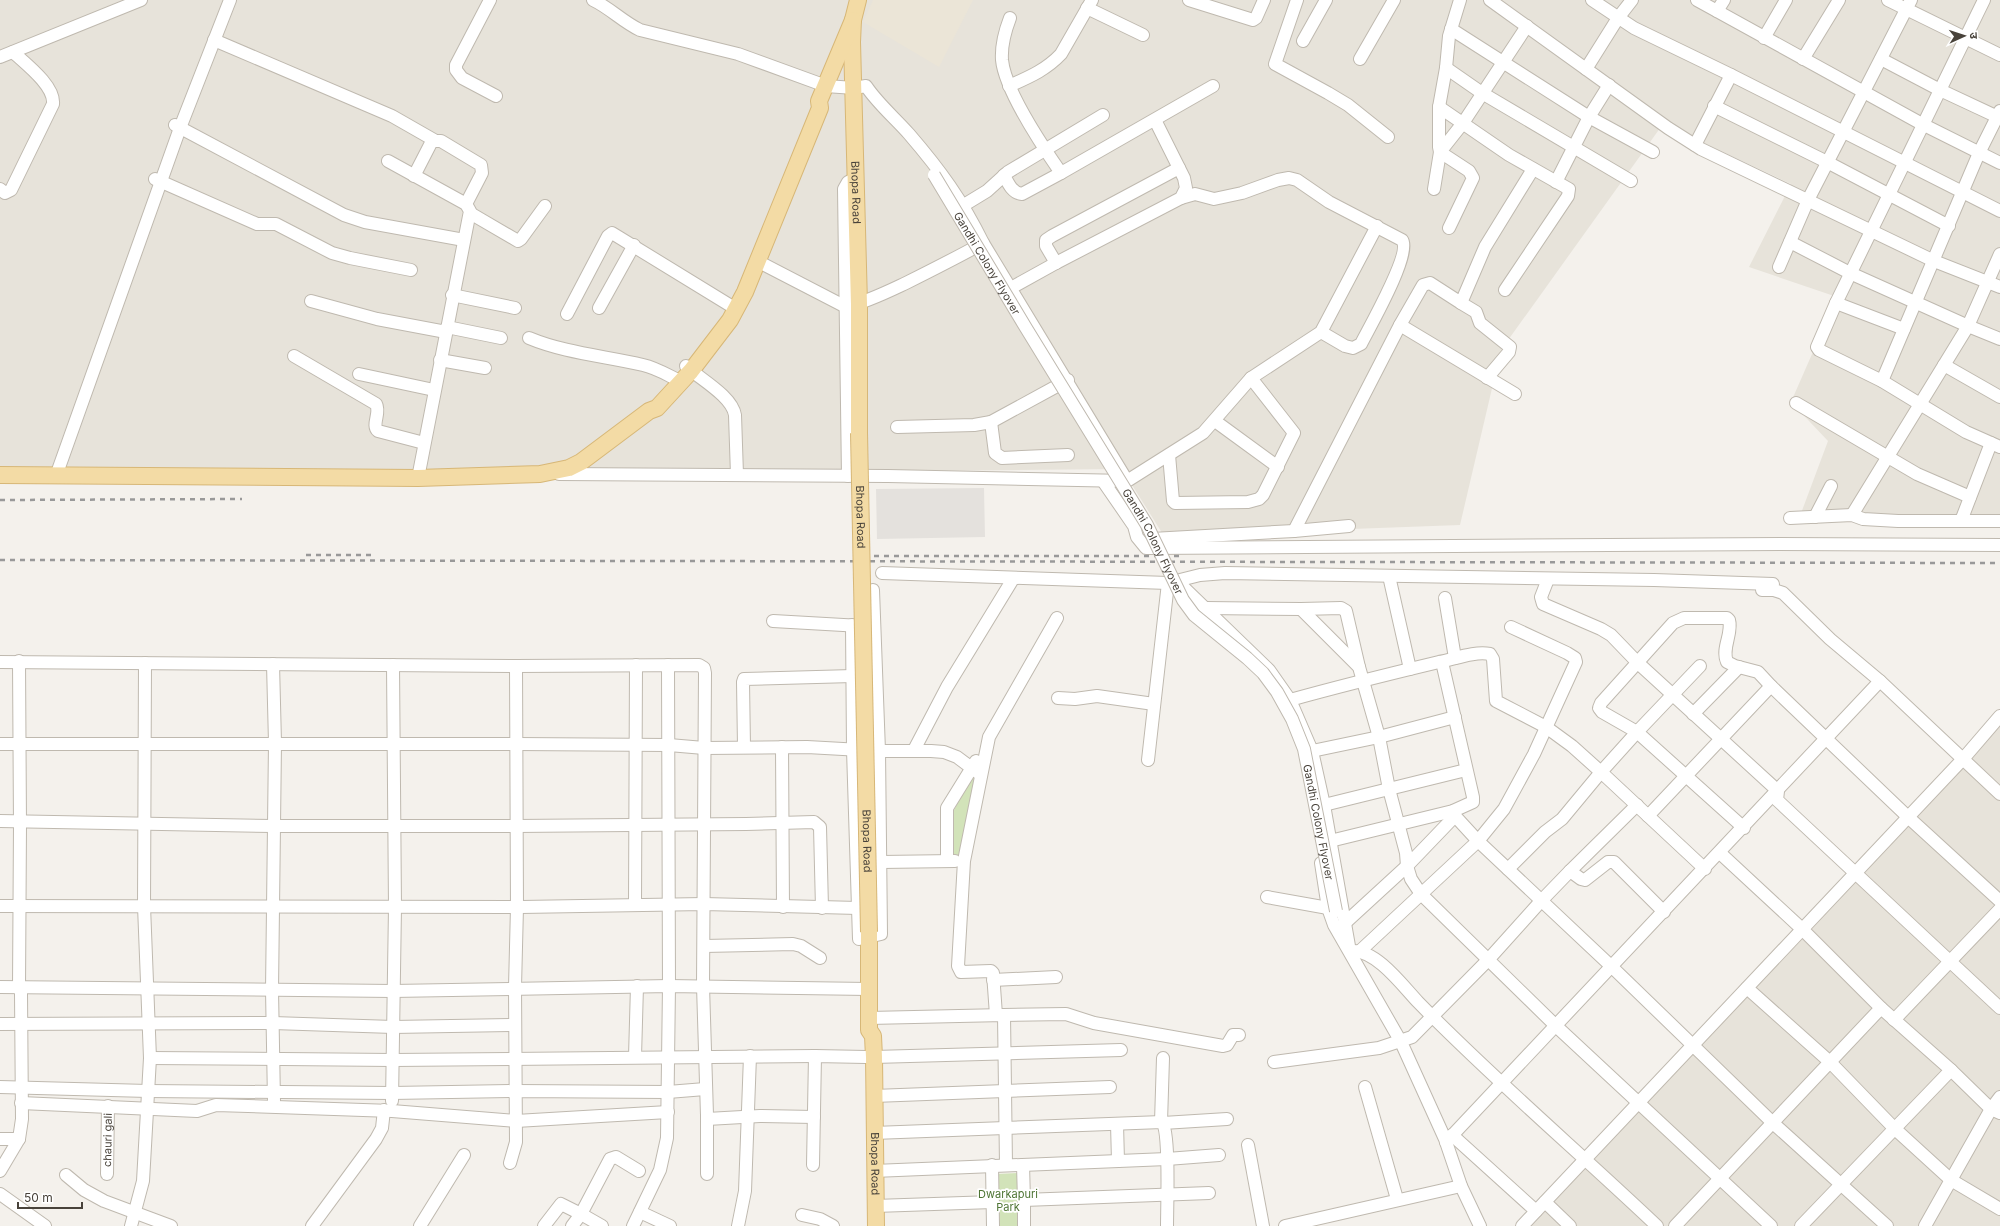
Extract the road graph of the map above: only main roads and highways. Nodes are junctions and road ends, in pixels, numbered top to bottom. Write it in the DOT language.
graph roads {
  1 [pos="859,1"];
  2 [pos="853,20"];
  3 [pos="819,101"];
  4 [pos="733,307"];
  5 [pos="0,475"];
  6 [pos="870,1057"];
  7 [pos="868,1226"];
  8 [pos="876,1226"];
  1 -- 2 [label="main road, Bhopa Road"];
  2 -- 3 [label="main road"];
  2 -- 6 [label="main road, Bhopa Road, bridge"];
  3 -- 4 [label="main road"];
  3 -- 4 [label="main road"];
  4 -- 5 [label="main road"];
  6 -- 7 [label="main road, Bhopa Road"];
  6 -- 8 [label="main road, Bhopa Road"];
}
